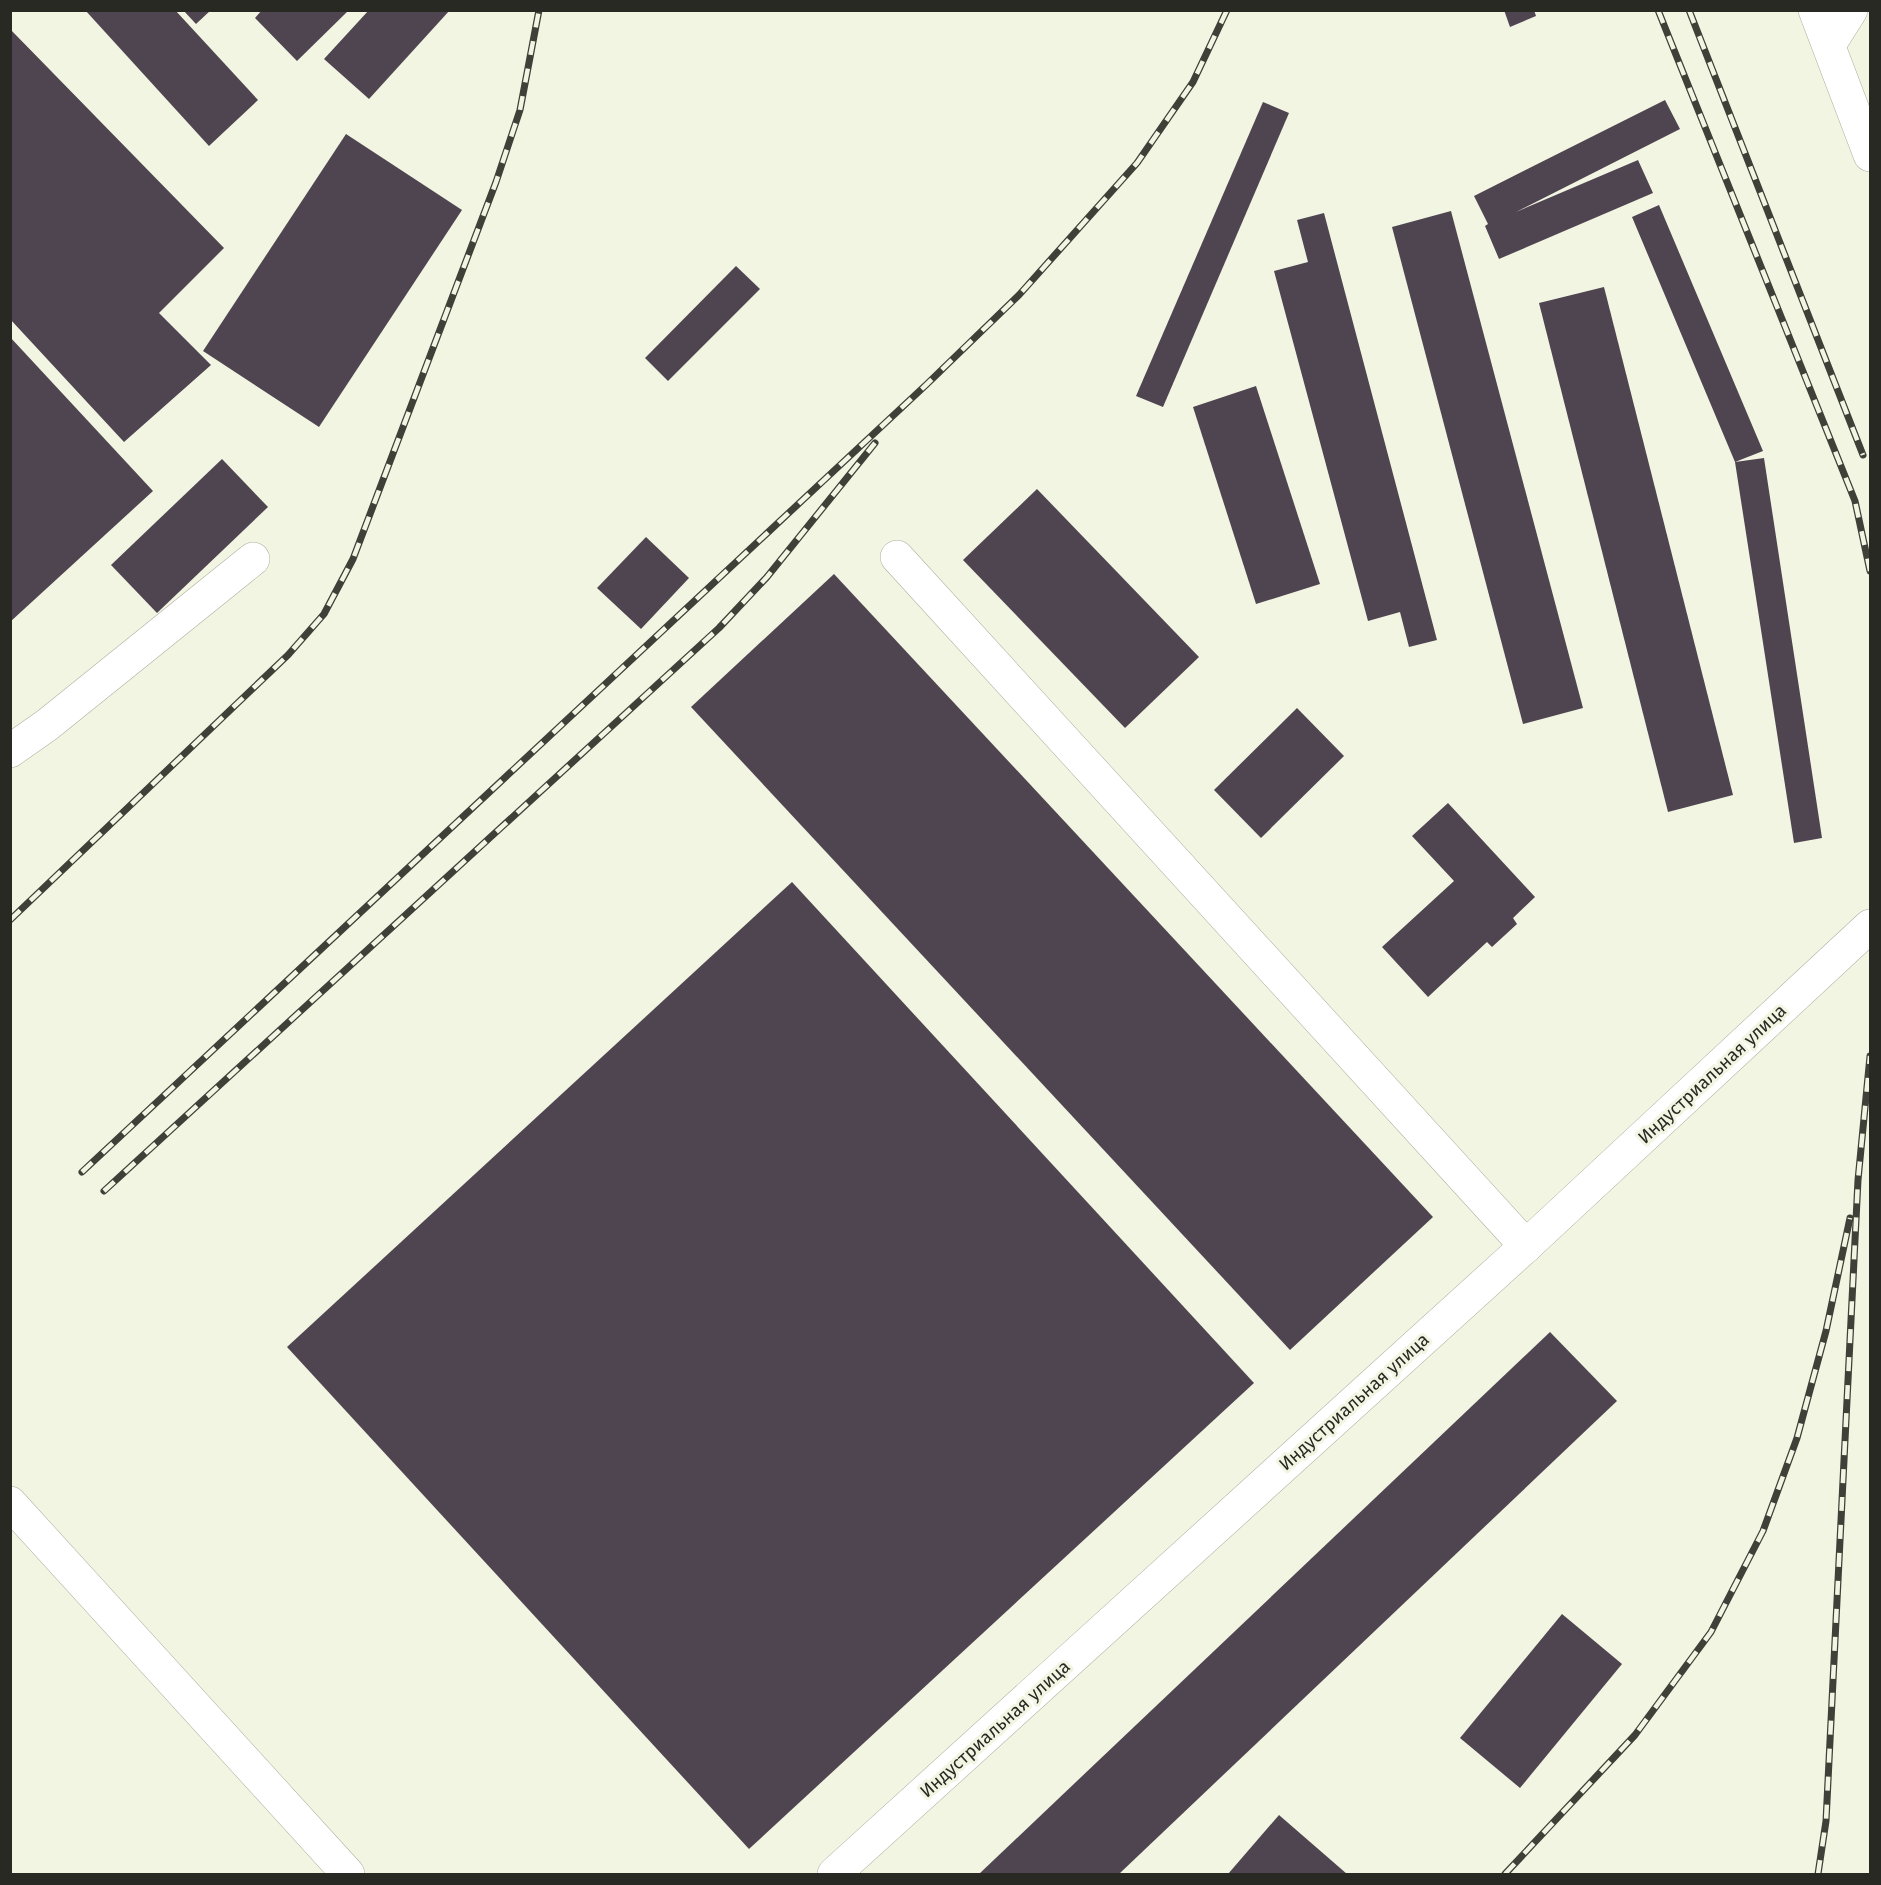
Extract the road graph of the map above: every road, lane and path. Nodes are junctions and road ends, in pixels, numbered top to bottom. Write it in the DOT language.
graph roads {
  1 [pos="1815,10"];
  2 [pos="1851,10"];
  3 [pos="1828,45"];
  4 [pos="1870,155"];
  5 [pos="897,557"];
  6 [pos="253,559"];
  7 [pos="10,751"];
  8 [pos="1870,926"];
  9 [pos="1526,1246"];
  10 [pos="10,1503"];
  11 [pos="348,1875"];
  12 [pos="834,1875"];
  1 -- 3 [label="street"];
  2 -- 3 [label="street"];
  3 -- 4 [label="street"];
  5 -- 9 [label="street"];
  6 -- 7 [label="street"];
  8 -- 9 [label="street, Индустриальная улица"];
  9 -- 12 [label="street, Индустриальная улица"];
  10 -- 11 [label="street"];
}
